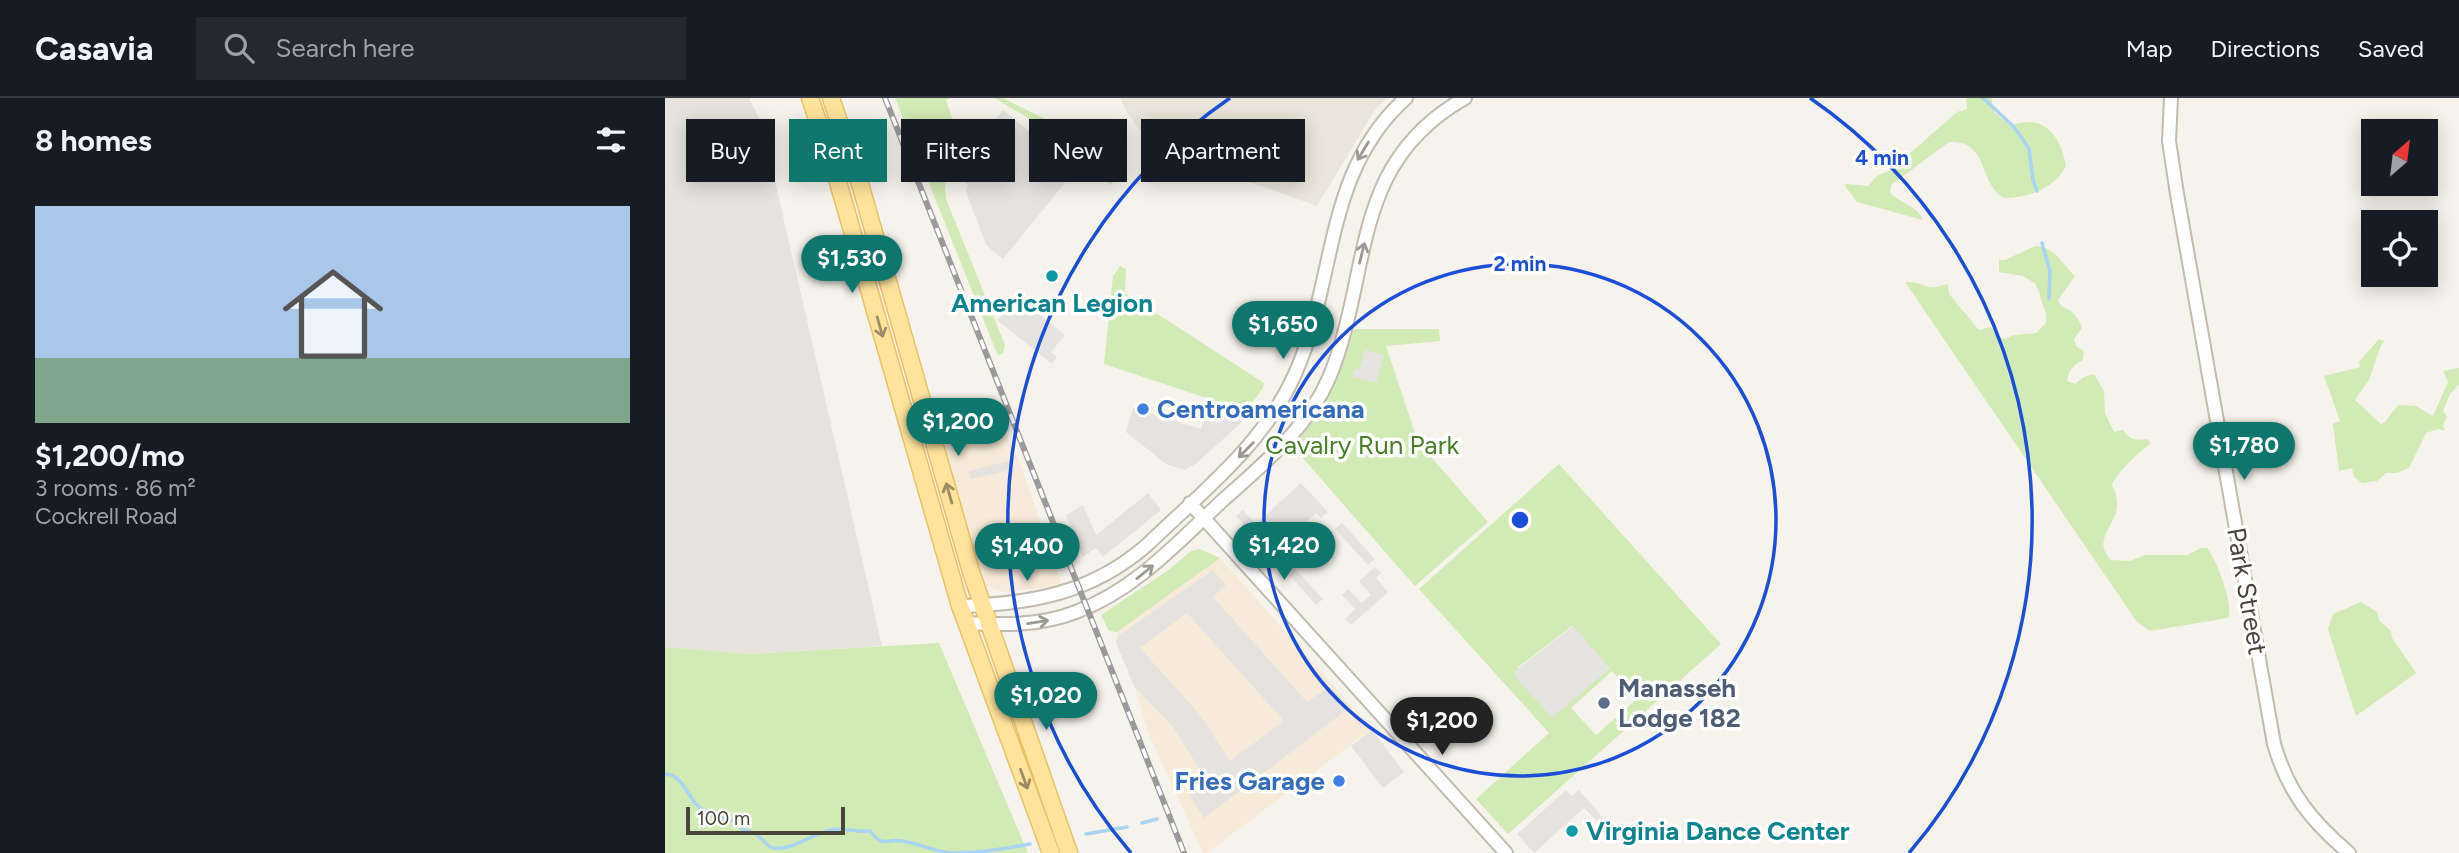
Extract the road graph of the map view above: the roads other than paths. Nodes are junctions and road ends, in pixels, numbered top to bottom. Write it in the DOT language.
graph roads {
  1 [pos="810,98"];
  2 [pos="831,98"];
  3 [pos="1406,98"];
  4 [pos="1465,98"];
  5 [pos="2171,98"];
  6 [pos="1190,503"];
  7 [pos="1204,518"];
  8 [pos="982,605"];
  9 [pos="960,606"];
  10 [pos="966,623"];
  11 [pos="988,624"];
  12 [pos="1051,853"];
  13 [pos="1069,853"];
  14 [pos="1506,853"];
  15 [pos="2349,853"];
  1 -- 9 [label="main road, one-way"];
  8 -- 2 [label="main road, one-way"];
  3 -- 6 [label="street, one-way"];
  7 -- 4 [label="street, one-way"];
  5 -- 15 [label="street, Park Street"];
  6 -- 7 [label="street"];
  6 -- 8 [label="street"];
  11 -- 7 [label="street, one-way"];
  7 -- 14 [label="street"];
  8 -- 9 [label="street"];
  8 -- 11 [label="main road"];
  9 -- 10 [label="main road"];
  10 -- 11 [label="street"];
  10 -- 12 [label="main road, one-way"];
  11 -- 13 [label="main road"];
}
